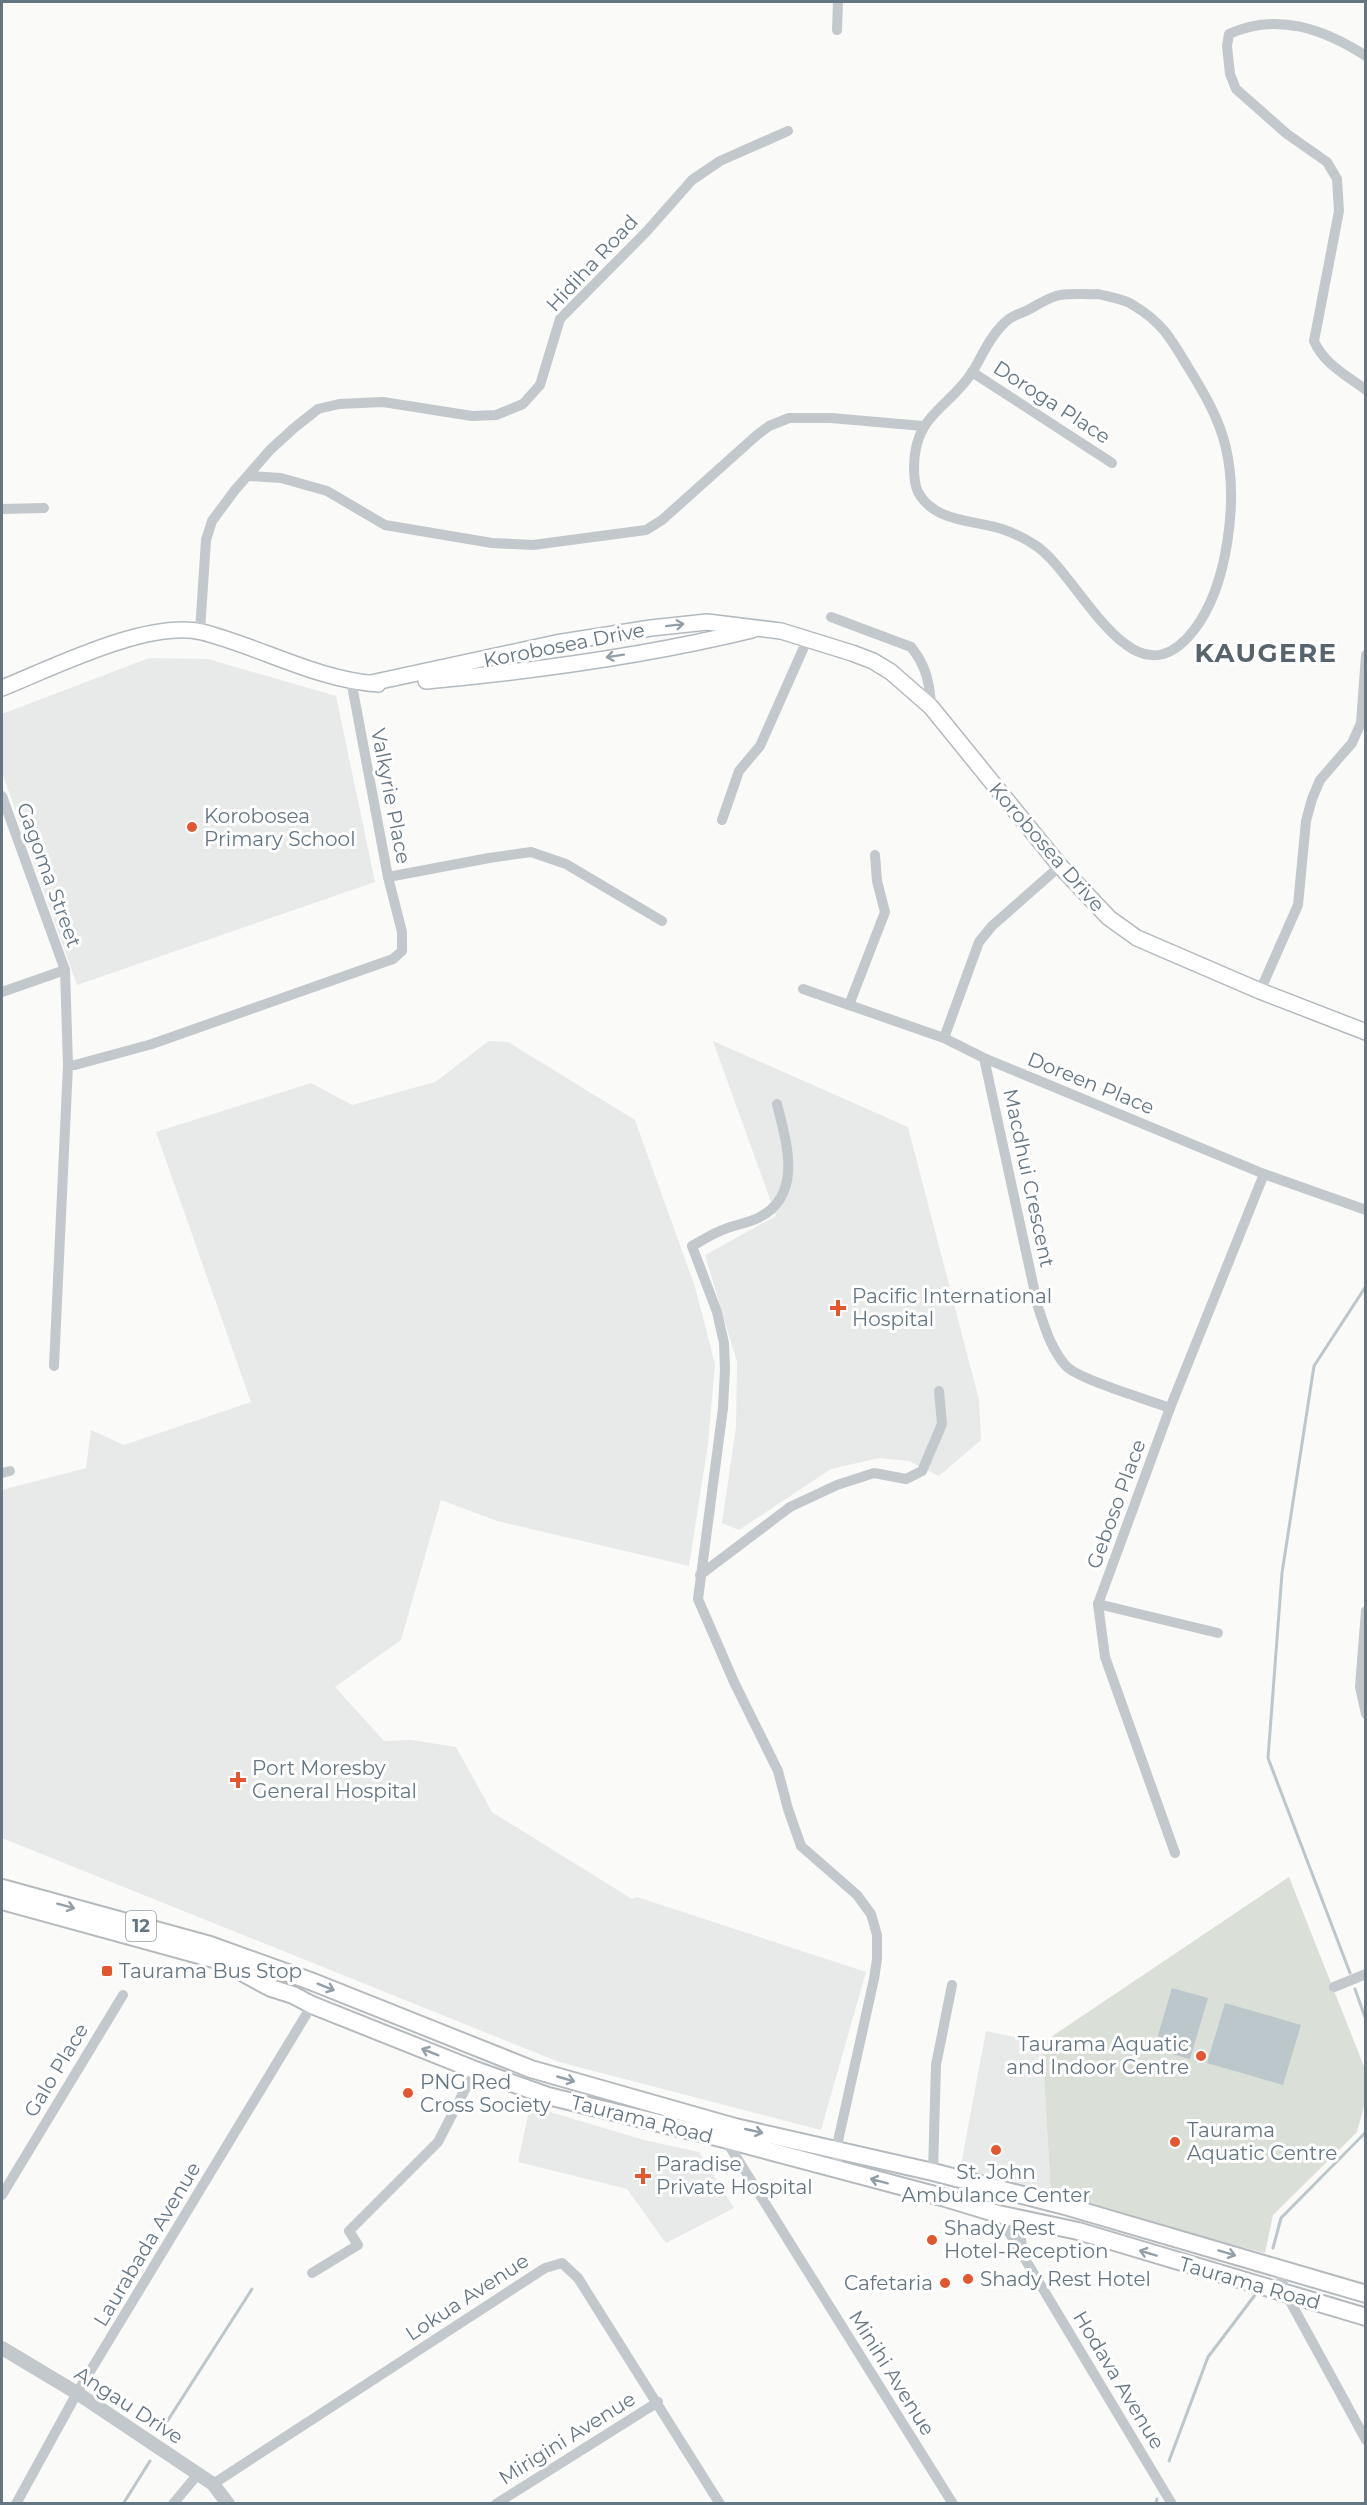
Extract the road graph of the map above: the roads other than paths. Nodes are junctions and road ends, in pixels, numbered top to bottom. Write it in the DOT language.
graph roads {
  1 [pos="838,2"];
  2 [pos="837,30"];
  3 [pos="1365,56"];
  4 [pos="788,131"];
  5 [pos="972,372"];
  6 [pos="1365,390"];
  7 [pos="923,426"];
  8 [pos="1112,463"];
  9 [pos="249,476"];
  10 [pos="2,508"];
  11 [pos="44,508"];
  12 [pos="831,617"];
  13 [pos="758,629"];
  14 [pos="200,632"];
  15 [pos="808,638"];
  16 [pos="1365,655"];
  17 [pos="351,680"];
  18 [pos="370,683"];
  19 [pos="2,688"];
  20 [pos="931,707"];
  21 [pos="2,796"];
  22 [pos="722,820"];
  23 [pos="875,855"];
  24 [pos="1060,866"];
  25 [pos="388,877"];
  26 [pos="662,921"];
  27 [pos="65,970"];
  28 [pos="803,989"];
  29 [pos="1260,991"];
  30 [pos="2,992"];
  31 [pos="849,1005"];
  32 [pos="1365,1032"];
  33 [pos="944,1038"];
  34 [pos="984,1058"];
  35 [pos="68,1065"];
  36 [pos="777,1104"];
  37 [pos="1264,1174"];
  38 [pos="1365,1210"];
  39 [pos="54,1366"];
  40 [pos="939,1391"];
  41 [pos="1170,1408"];
  42 [pos="700,1575"];
  43 [pos="1098,1604"];
  44 [pos="1365,1611"];
  45 [pos="1218,1633"];
  46 [pos="1365,1714"];
  47 [pos="1175,1853"];
  48 [pos="2,1888"];
  49 [pos="2,1900"];
  50 [pos="1365,1974"];
  51 [pos="952,1984"];
  52 [pos="1334,1987"];
  53 [pos="123,1995"];
  54 [pos="312,2005"];
  55 [pos="475,2070"];
  56 [pos="724,2139"];
  57 [pos="837,2150"];
  58 [pos="838,2170"];
  59 [pos="933,2172"];
  60 [pos="996,2188"];
  61 [pos="2,2195"];
  62 [pos="994,2212"];
  63 [pos="1033,2222"];
  64 [pos="1024,2256"];
  65 [pos="1279,2268"];
  66 [pos="312,2273"];
  67 [pos="1285,2292"];
  68 [pos="1365,2294"];
  69 [pos="1365,2317"];
  70 [pos="2,2348"];
  71 [pos="77,2393"];
  72 [pos="658,2402"];
  73 [pos="1365,2440"];
  74 [pos="198,2474"];
  75 [pos="213,2484"];
  76 [pos="16,2504"];
  77 [pos="173,2504"];
  78 [pos="228,2504"];
  79 [pos="496,2504"];
  80 [pos="720,2504"];
  81 [pos="953,2504"];
  82 [pos="1172,2504"];
  1 -- 2 [label="street"];
  3 -- 6 [label="street"];
  4 -- 9 [label="street, Hidiha Road"];
  5 -- 7 [label="street"];
  5 -- 7 [label="street"];
  5 -- 8 [label="street, Doroga Place"];
  7 -- 9 [label="street"];
  9 -- 14 [label="street, Hidiha Road"];
  10 -- 11 [label="street"];
  12 -- 20 [label="street"];
  13 -- 15 [label="main road, Korobosea Drive"];
  13 -- 18 [label="main road, Korobosea Drive, one-way"];
  18 -- 13 [label="main road, Korobosea Drive, one-way"];
  14 -- 17 [label="main road, Korobosea Drive"];
  14 -- 19 [label="main road, Korobosea Drive"];
  15 -- 20 [label="main road, Korobosea Drive"];
  15 -- 22 [label="street"];
  16 -- 29 [label="street"];
  17 -- 18 [label="main road, Korobosea Drive"];
  17 -- 25 [label="street, Valkyrie Place"];
  20 -- 24 [label="main road, Korobosea Drive"];
  21 -- 27 [label="street, Gagoma Street"];
  23 -- 31 [label="street"];
  24 -- 29 [label="main road, Korobosea Drive"];
  24 -- 33 [label="street"];
  25 -- 26 [label="street, Valkyrie Place"];
  25 -- 35 [label="street"];
  27 -- 30 [label="street, Gagoma Street"];
  27 -- 35 [label="street"];
  28 -- 31 [label="street, Doreen Place"];
  29 -- 32 [label="main road, Korobosea Drive"];
  31 -- 33 [label="street, Doreen Place"];
  33 -- 34 [label="street, Doreen Place"];
  34 -- 37 [label="street, Doreen Place"];
  34 -- 41 [label="street, Macdhui Crescent"];
  35 -- 39 [label="street"];
  36 -- 42 [label="street"];
  37 -- 38 [label="street, Doreen Place"];
  37 -- 41 [label="street, Geboso Place"];
  40 -- 42 [label="street"];
  41 -- 43 [label="street, Geboso Place"];
  42 -- 57 [label="street"];
  43 -- 45 [label="street"];
  43 -- 47 [label="street, Geboso Place"];
  44 -- 46 [label="street"];
  48 -- 57 [label="main road, Taurama Road / 12, one-way"];
  49 -- 54 [label="main road, Taurama Road / 12"];
  50 -- 52 [label="street"];
  51 -- 59 [label="street"];
  53 -- 61 [label="street, Galo Place"];
  55 -- 54 [label="main road, Taurama Road / 12, one-way"];
  54 -- 71 [label="street, Laurabada Avenue"];
  55 -- 56 [label="main road, Taurama Road / 12"];
  55 -- 66 [label="street"];
  56 -- 58 [label="main road, Taurama Road / 12"];
  56 -- 81 [label="street, Minihi Avenue"];
  57 -- 58 [label="street"];
  57 -- 59 [label="main road, Taurama Road / 12"];
  62 -- 58 [label="main road, Taurama Road / 12, one-way"];
  59 -- 60 [label="main road, Taurama Road / 12"];
  60 -- 62 [label="main road"];
  60 -- 65 [label="main road, Taurama Road / 12, one-way"];
  62 -- 63 [label="main road, Taurama Road / 12"];
  62 -- 64 [label="street, Hodava Avenue"];
  63 -- 64 [label="street"];
  67 -- 63 [label="main road, Taurama Road / 12, one-way"];
  64 -- 82 [label="street, Hodava Avenue"];
  65 -- 67 [label="street"];
  65 -- 68 [label="main road, Taurama Road / 12"];
  67 -- 69 [label="main road, Taurama Road / 12"];
  67 -- 73 [label="street"];
  70 -- 71 [label="street, Angau Drive"];
  71 -- 74 [label="street, Angau Drive"];
  71 -- 76 [label="street, Laurabada Avenue"];
  72 -- 75 [label="street, Lokua Avenue"];
  72 -- 79 [label="street, Mirigini Avenue"];
  72 -- 80 [label="street, Lokua Avenue"];
  74 -- 75 [label="street, Angau Drive"];
  74 -- 77 [label="street"];
  75 -- 78 [label="street, Angau Drive"];
}
